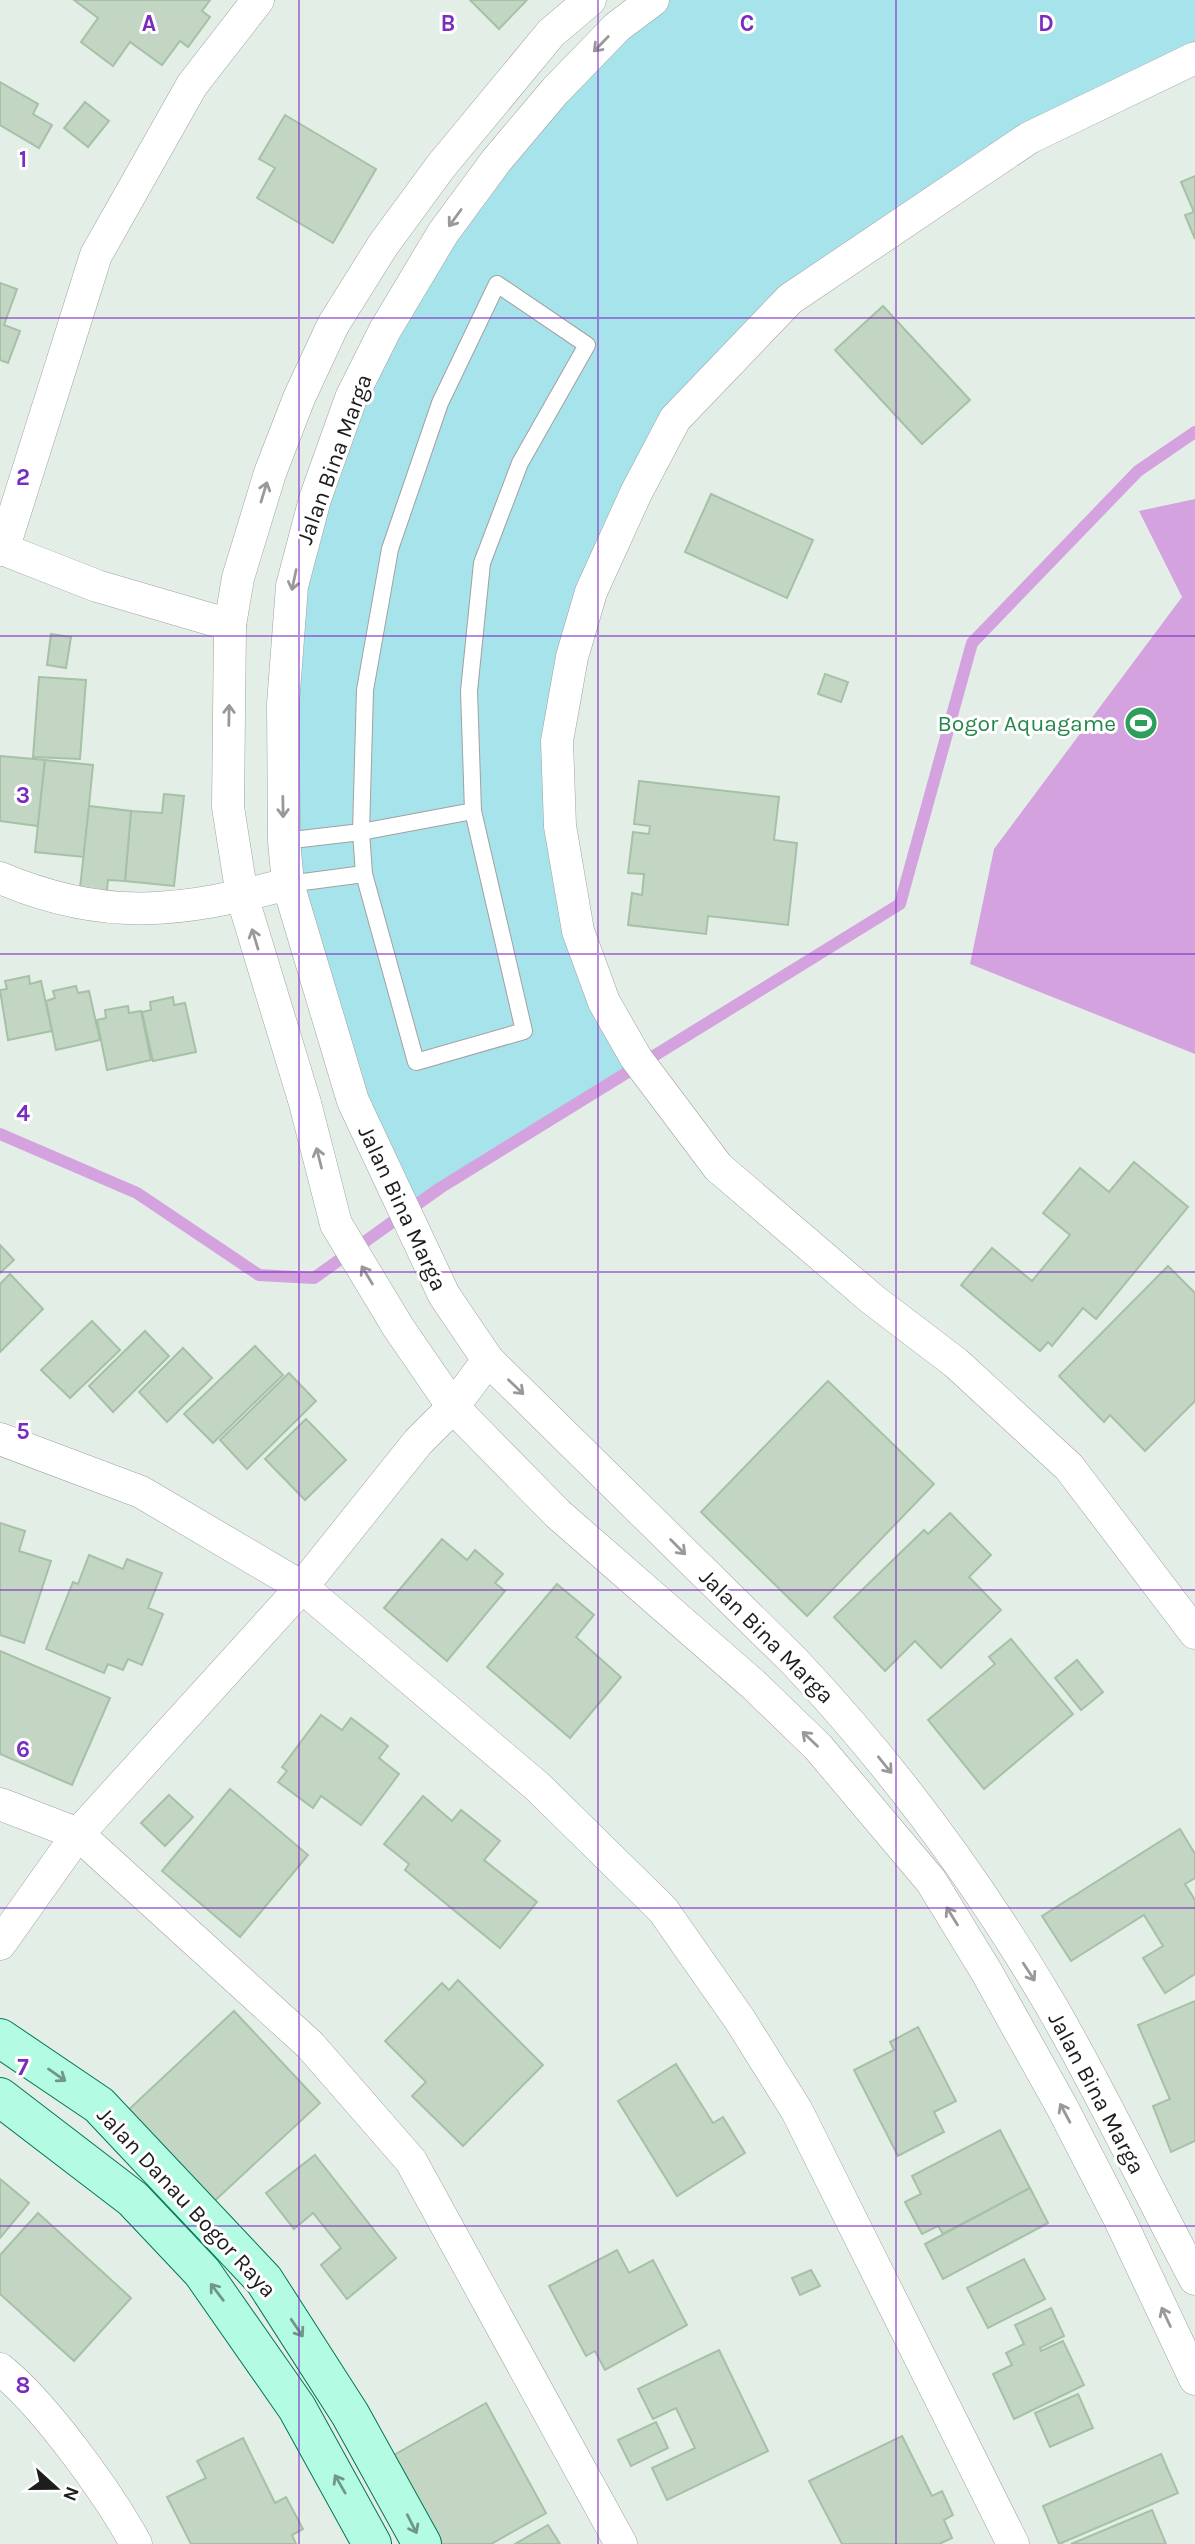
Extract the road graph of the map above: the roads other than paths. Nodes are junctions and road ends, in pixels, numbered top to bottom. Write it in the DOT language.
graph roads {
  1 [pos="258,0"];
  2 [pos="590,0"];
  3 [pos="653,0"];
  4 [pos="1195,58"];
  5 [pos="2,549"];
  6 [pos="230,625"];
  7 [pos="473,811"];
  8 [pos="361,832"];
  9 [pos="284,841"];
  10 [pos="364,874"];
  11 [pos="0,878"];
  12 [pos="288,884"];
  13 [pos="242,896"];
  14 [pos="488,1360"];
  15 [pos="453,1408"];
  16 [pos="0,1438"];
  17 [pos="302,1587"];
  18 [pos="1195,1633"];
  19 [pos="0,1804"];
  20 [pos="78,1834"];
  21 [pos="0,1944"];
  22 [pos="0,2038"];
  23 [pos="0,2098"];
  24 [pos="1195,2279"];
  25 [pos="0,2369"];
  26 [pos="1195,2379"];
  27 [pos="136,2544"];
  28 [pos="372,2544"];
  29 [pos="422,2544"];
  30 [pos="621,2544"];
  31 [pos="1013,2544"];
  1 -- 5 [label="street"];
  6 -- 2 [label="street, one-way"];
  3 -- 9 [label="street, Jalan Bina Marga, one-way"];
  4 -- 18 [label="street"];
  5 -- 6 [label="street"];
  13 -- 6 [label="street, one-way"];
  7 -- 8 [label="lane"];
  7 -- 8 [label="lane"];
  7 -- 10 [label="lane"];
  8 -- 9 [label="lane"];
  8 -- 10 [label="lane"];
  9 -- 12 [label="street, Jalan Bina Marga"];
  10 -- 12 [label="lane"];
  11 -- 13 [label="street"];
  12 -- 13 [label="street"];
  12 -- 14 [label="street, Jalan Bina Marga"];
  15 -- 13 [label="street, Jalan Bina Marga, one-way"];
  14 -- 15 [label="street"];
  14 -- 24 [label="street, Jalan Bina Marga, one-way"];
  15 -- 17 [label="street"];
  26 -- 15 [label="street, Jalan Bina Marga, one-way"];
  16 -- 17 [label="street"];
  17 -- 20 [label="street"];
  17 -- 31 [label="street"];
  19 -- 20 [label="street"];
  20 -- 21 [label="street"];
  20 -- 30 [label="street"];
  22 -- 29 [label="street, Jalan Danau Bogor Raya, one-way"];
  28 -- 23 [label="street, Jalan Danau Bogor Raya, one-way"];
  25 -- 27 [label="street"];
}
